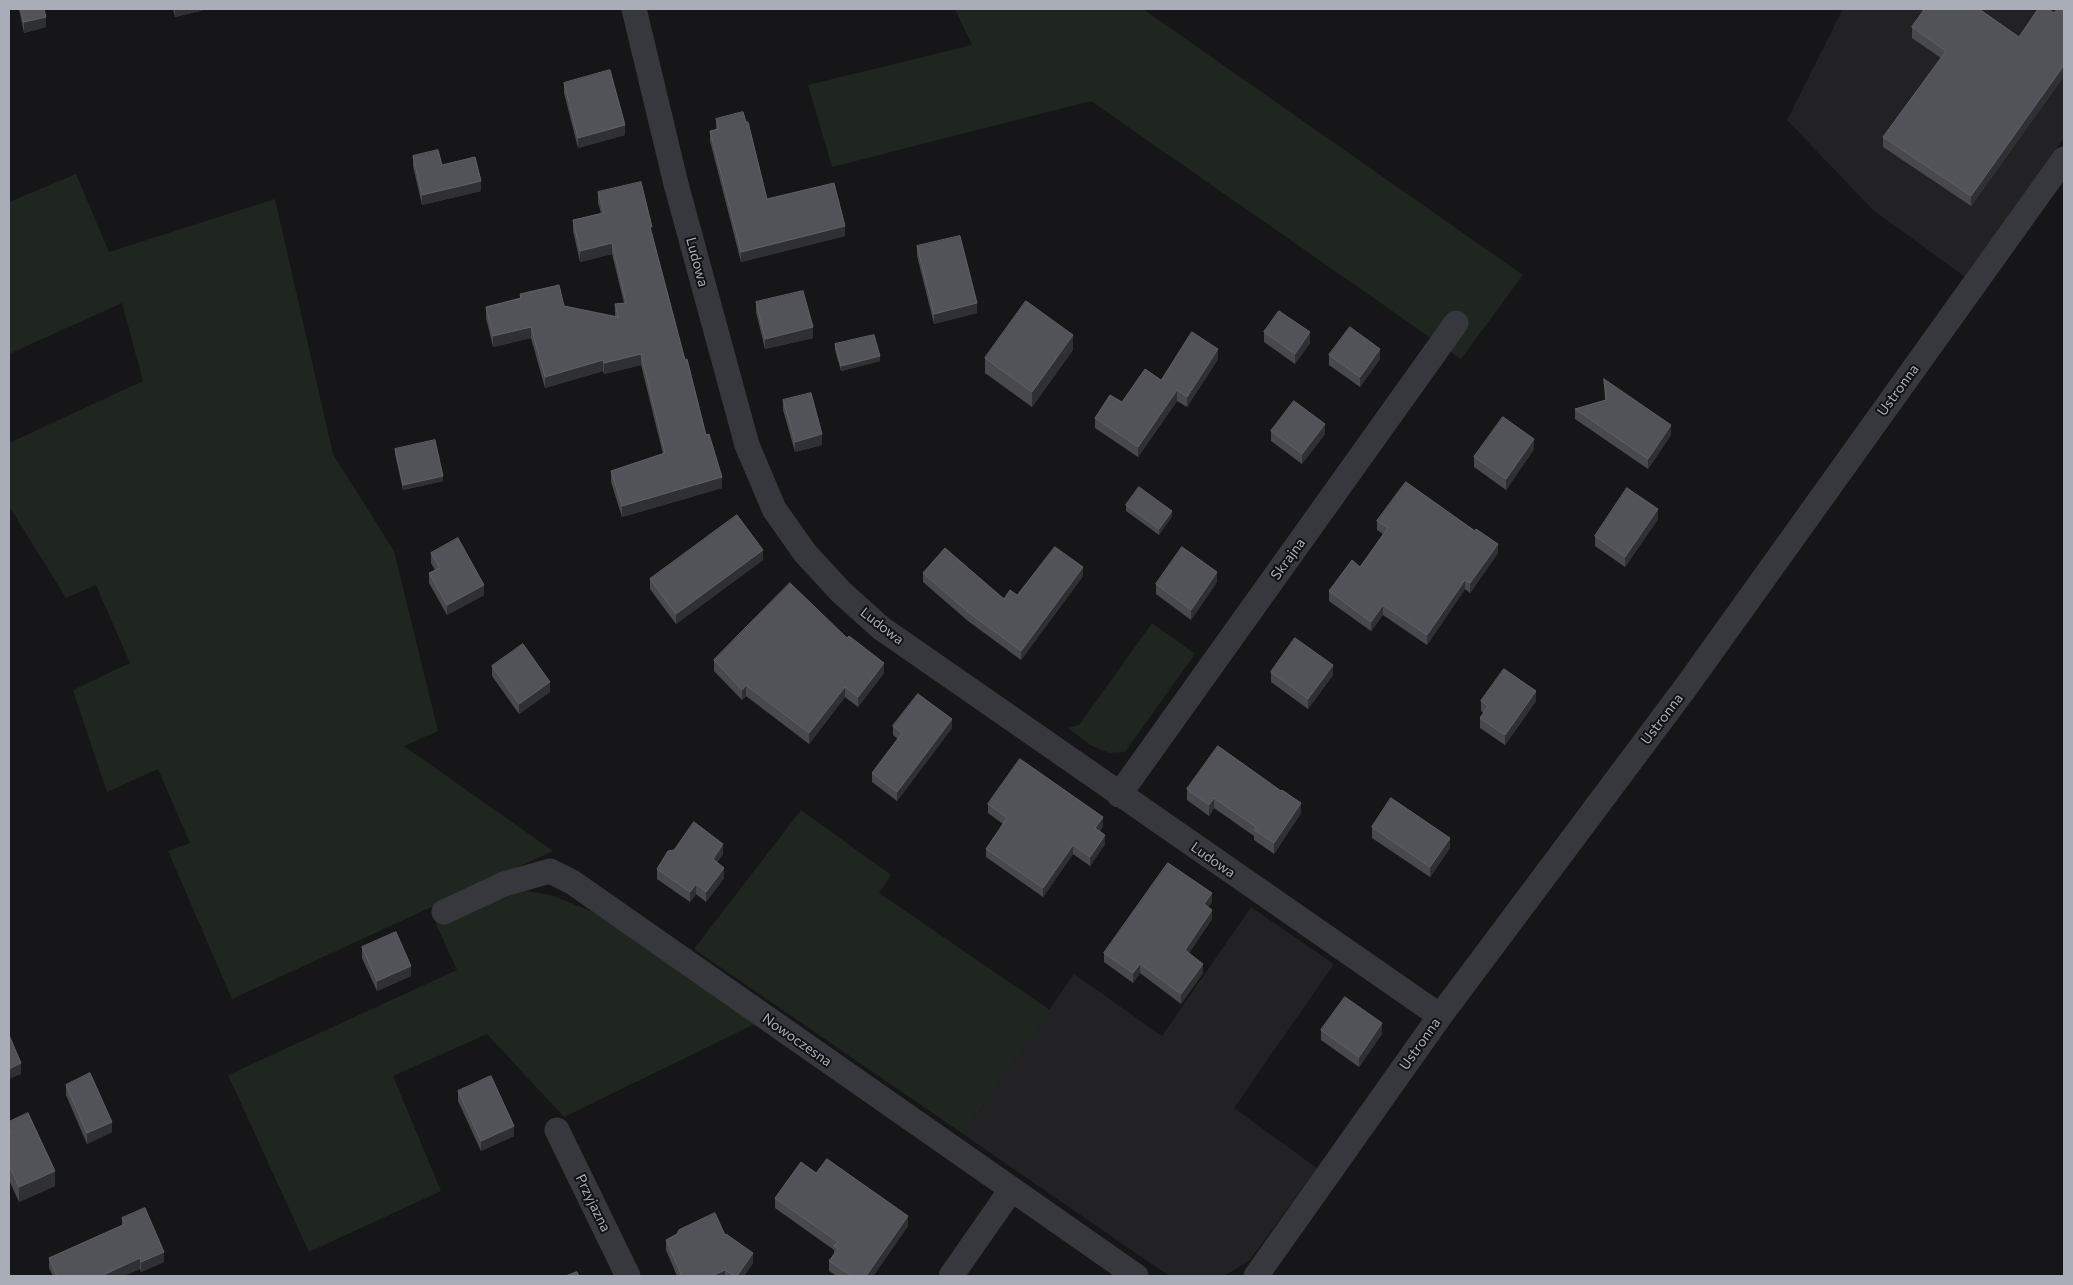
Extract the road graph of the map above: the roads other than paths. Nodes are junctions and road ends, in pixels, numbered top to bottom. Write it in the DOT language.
graph roads {
  1 [pos="634,9"];
  2 [pos="2064,159"];
  3 [pos="1456,323"];
  4 [pos="1119,795"];
  5 [pos="444,912"];
  6 [pos="1440,1016"];
  7 [pos="557,1130"];
  8 [pos="1011,1190"];
  9 [pos="628,1276"];
  10 [pos="951,1276"];
  11 [pos="1136,1276"];
  12 [pos="1256,1276"];
  1 -- 4 [label="street, Ludowa"];
  2 -- 6 [label="street, Ustronna"];
  3 -- 4 [label="street, Skrajna"];
  4 -- 6 [label="street, Ludowa"];
  5 -- 8 [label="street, Nowoczesna"];
  6 -- 12 [label="street, Ustronna"];
  7 -- 9 [label="street, Przyjazna"];
  8 -- 10 [label="street"];
  8 -- 11 [label="street, Nowoczesna"];
}
